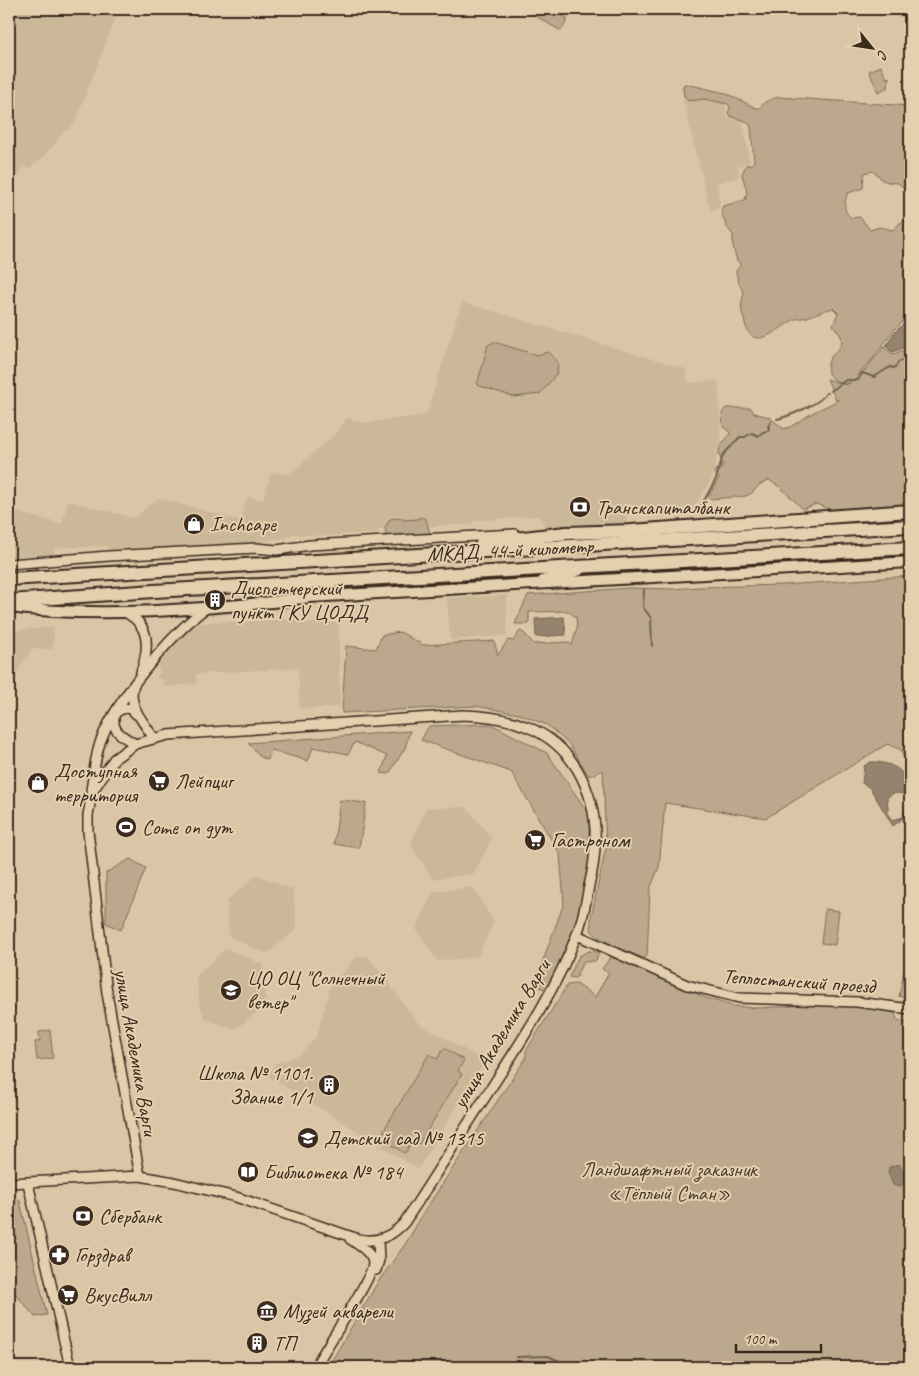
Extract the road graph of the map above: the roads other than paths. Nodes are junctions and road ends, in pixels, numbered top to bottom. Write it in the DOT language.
graph roads {
  1 [pos="910,511"];
  2 [pos="910,526"];
  3 [pos="566,533"];
  4 [pos="910,548"];
  5 [pos="421,554"];
  6 [pos="910,562"];
  7 [pos="9,564"];
  8 [pos="603,565"];
  9 [pos="9,579"];
  10 [pos="529,584"];
  11 [pos="9,601"];
  12 [pos="9,608"];
  13 [pos="206,608"];
  14 [pos="127,613"];
  15 [pos="134,686"];
  16 [pos="115,713"];
  17 [pos="141,720"];
  18 [pos="154,738"];
  19 [pos="135,744"];
  20 [pos="89,805"];
  21 [pos="577,935"];
  22 [pos="910,1009"];
  23 [pos="140,1176"];
  24 [pos="9,1183"];
  25 [pos="28,1183"];
  26 [pos="346,1236"];
  27 [pos="378,1240"];
  28 [pos="364,1287"];
  29 [pos="70,1367"];
  30 [pos="315,1367"];
  1 -- 3 [label="highway"];
  2 -- 5 [label="highway, МКАД, 44-й километр"];
  3 -- 5 [label="highway"];
  3 -- 7 [label="street"];
  4 -- 8 [label="highway, МКАД, 44-й километр"];
  5 -- 9 [label="highway, МКАД, 44-й километр"];
  6 -- 10 [label="main road"];
  8 -- 10 [label="street"];
  8 -- 11 [label="highway, МКАД, 44-й километр"];
  10 -- 13 [label="main road"];
  12 -- 14 [label="main road"];
  13 -- 14 [label="main road"];
  13 -- 15 [label="street"];
  14 -- 15 [label="street"];
  15 -- 16 [label="street"];
  15 -- 17 [label="street"];
  16 -- 17 [label="street"];
  16 -- 19 [label="street"];
  16 -- 20 [label="street"];
  17 -- 18 [label="street"];
  18 -- 19 [label="street, улица Академика Варги"];
  18 -- 21 [label="street, улица Академика Варги"];
  19 -- 20 [label="street, улица Академика Варги"];
  20 -- 23 [label="street, улица Академика Варги"];
  21 -- 22 [label="street, Теплостанский проезд"];
  21 -- 27 [label="street, улица Академика Варги"];
  23 -- 25 [label="street"];
  23 -- 26 [label="street"];
  24 -- 25 [label="street"];
  25 -- 29 [label="street"];
  26 -- 27 [label="street"];
  26 -- 28 [label="street"];
  27 -- 28 [label="street"];
  28 -- 30 [label="street"];
}
